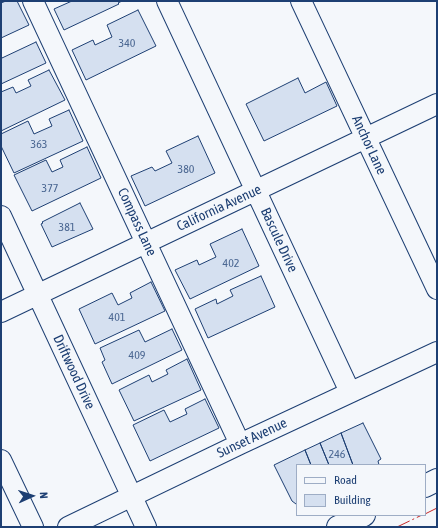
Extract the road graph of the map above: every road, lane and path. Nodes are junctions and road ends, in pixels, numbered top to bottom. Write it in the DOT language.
graph roads {
  1 [pos="33,1"];
  2 [pos="167,1"];
  3 [pos="301,1"];
  4 [pos="437,104"];
  5 [pos="366,138"];
  6 [pos="256,190"];
  7 [pos="1,216"];
  8 [pos="146,242"];
  9 [pos="437,289"];
  10 [pos="38,294"];
  11 [pos="1,312"];
  12 [pos="437,352"];
  13 [pos="350,392"];
  14 [pos="240,444"];
  15 [pos="1,460"];
  16 [pos="437,480"];
  17 [pos="426,486"];
  18 [pos="132,497"];
  19 [pos="362,516"];
  20 [pos="33,527"];
  21 [pos="68,527"];
  22 [pos="146,527"];
  23 [pos="338,527"];
  1 -- 8 [label="street, Compass Lane"];
  2 -- 6 [label="street, Bascule Drive"];
  3 -- 5 [label="street, Anchor Lane"];
  4 -- 5 [label="street, California Avenue"];
  5 -- 6 [label="street, California Avenue"];
  5 -- 9 [label="street, Anchor Lane"];
  6 -- 8 [label="street, California Avenue"];
  6 -- 13 [label="street, Bascule Drive"];
  7 -- 10 [label="street, Driftwood Drive"];
  8 -- 10 [label="street, California Avenue"];
  8 -- 14 [label="street, Compass Lane"];
  10 -- 11 [label="street, California Avenue"];
  10 -- 18 [label="street, Driftwood Drive"];
  12 -- 13 [label="street, Sunset Avenue"];
  13 -- 14 [label="street, Sunset Avenue"];
  14 -- 18 [label="street, Sunset Avenue"];
  15 -- 20 [label="street"];
  16 -- 17 [label="main road"];
  18 -- 21 [label="street, Sunset Avenue"];
  18 -- 22 [label="street, Driftwood Drive"];
  19 -- 23 [label="main road"];
}
